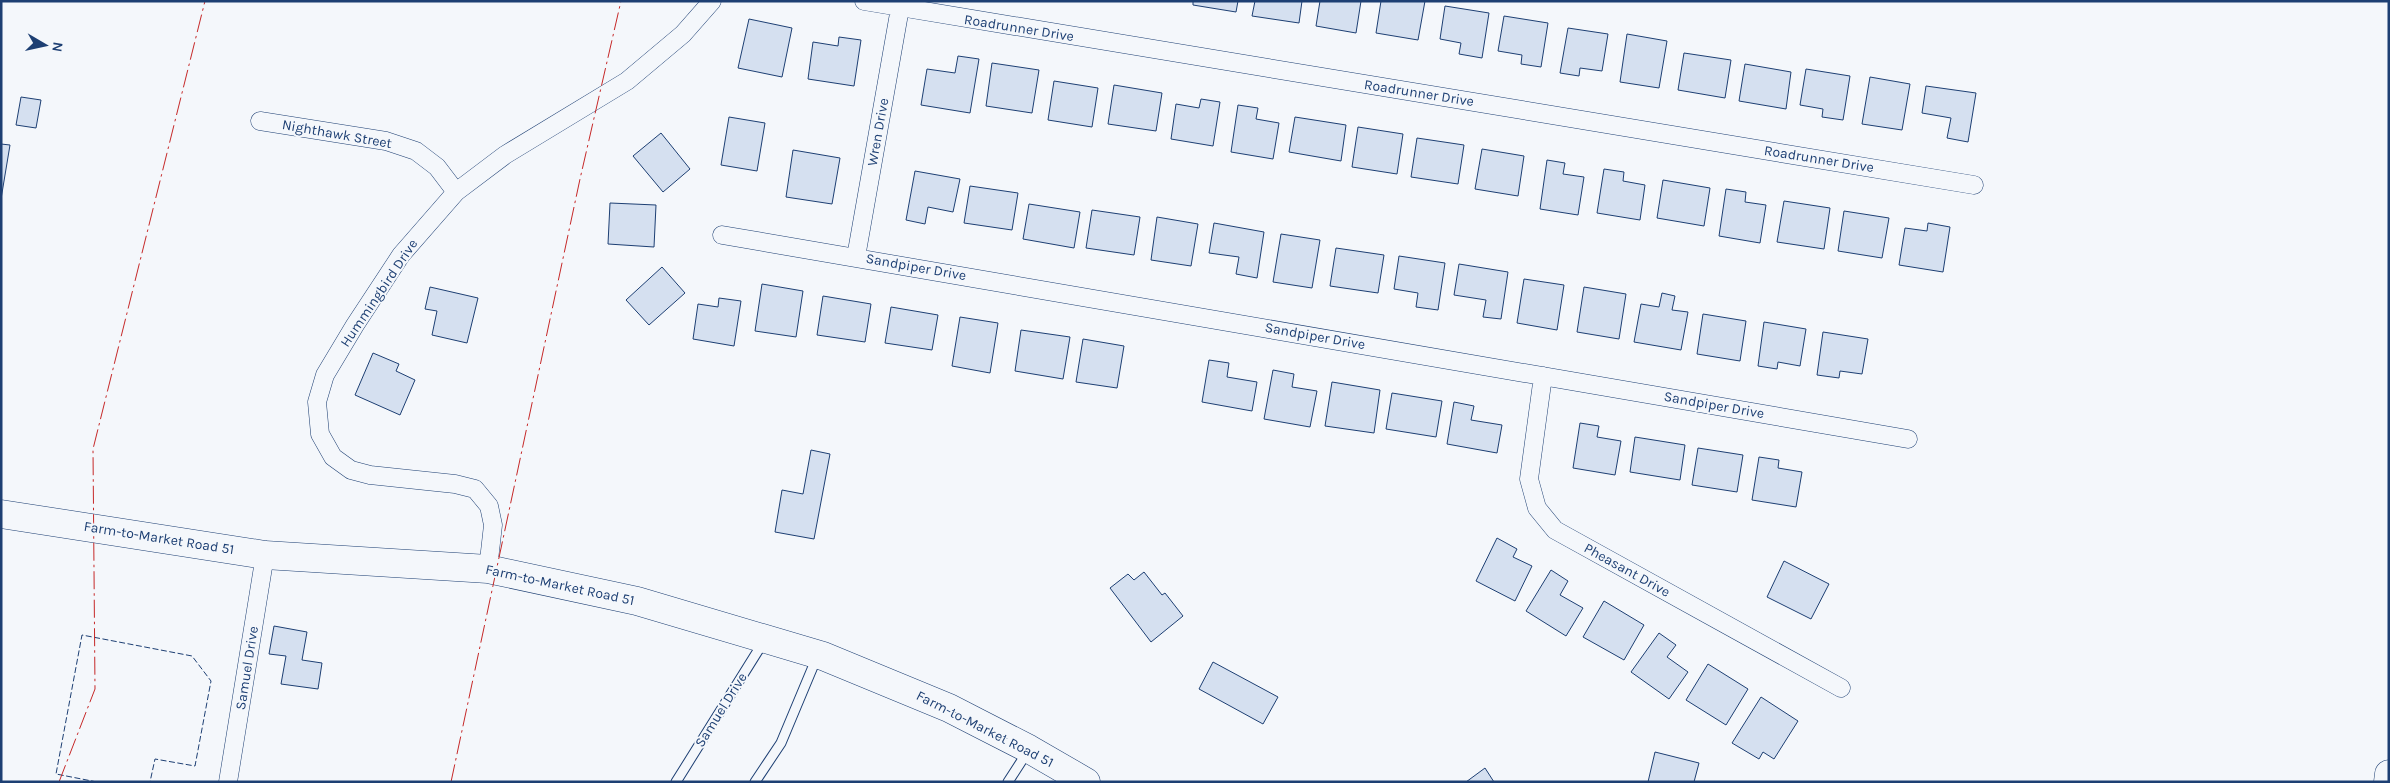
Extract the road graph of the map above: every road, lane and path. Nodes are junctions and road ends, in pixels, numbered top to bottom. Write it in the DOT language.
graph roads {
  1 [pos="712,1"];
  2 [pos="864,1"];
  3 [pos="900,8"];
  4 [pos="260,121"];
  5 [pos="1974,185"];
  6 [pos="456,192"];
  7 [pos="722,235"];
  8 [pos="856,257"];
  9 [pos="1543,376"];
  10 [pos="1908,438"];
  11 [pos="1,514"];
  12 [pos="265,555"];
  13 [pos="488,569"];
  14 [pos="766,639"];
  15 [pos="818,654"];
  16 [pos="1841,688"];
  17 [pos="1029,749"];
  18 [pos="2389,774"];
  19 [pos="228,782"];
  20 [pos="676,782"];
  21 [pos="755,782"];
  22 [pos="1008,782"];
  23 [pos="1086,782"];
  24 [pos="2388,782"];
  1 -- 6 [label="street, Hummingbird Drive"];
  2 -- 3 [label="street, Roadrunner Drive"];
  3 -- 5 [label="street, Roadrunner Drive"];
  3 -- 8 [label="street, Wren Drive"];
  4 -- 6 [label="street, Nighthawk Street"];
  6 -- 13 [label="street, Hummingbird Drive"];
  7 -- 8 [label="street, Sandpiper Drive"];
  8 -- 9 [label="street, Sandpiper Drive"];
  9 -- 10 [label="street, Sandpiper Drive"];
  9 -- 16 [label="street, Pheasant Drive"];
  11 -- 12 [label="main road, Farm-to-Market Road 51"];
  12 -- 13 [label="main road, Farm-to-Market Road 51"];
  12 -- 19 [label="street, Samuel Drive"];
  13 -- 14 [label="main road, Farm-to-Market Road 51"];
  14 -- 15 [label="main road, Farm-to-Market Road 51"];
  14 -- 20 [label="lane, Samuel Drive"];
  15 -- 17 [label="main road, Farm-to-Market Road 51"];
  15 -- 21 [label="lane"];
  17 -- 22 [label="lane"];
  17 -- 23 [label="main road, Farm-to-Market Road 51"];
  18 -- 24 [label="main road"];
}
